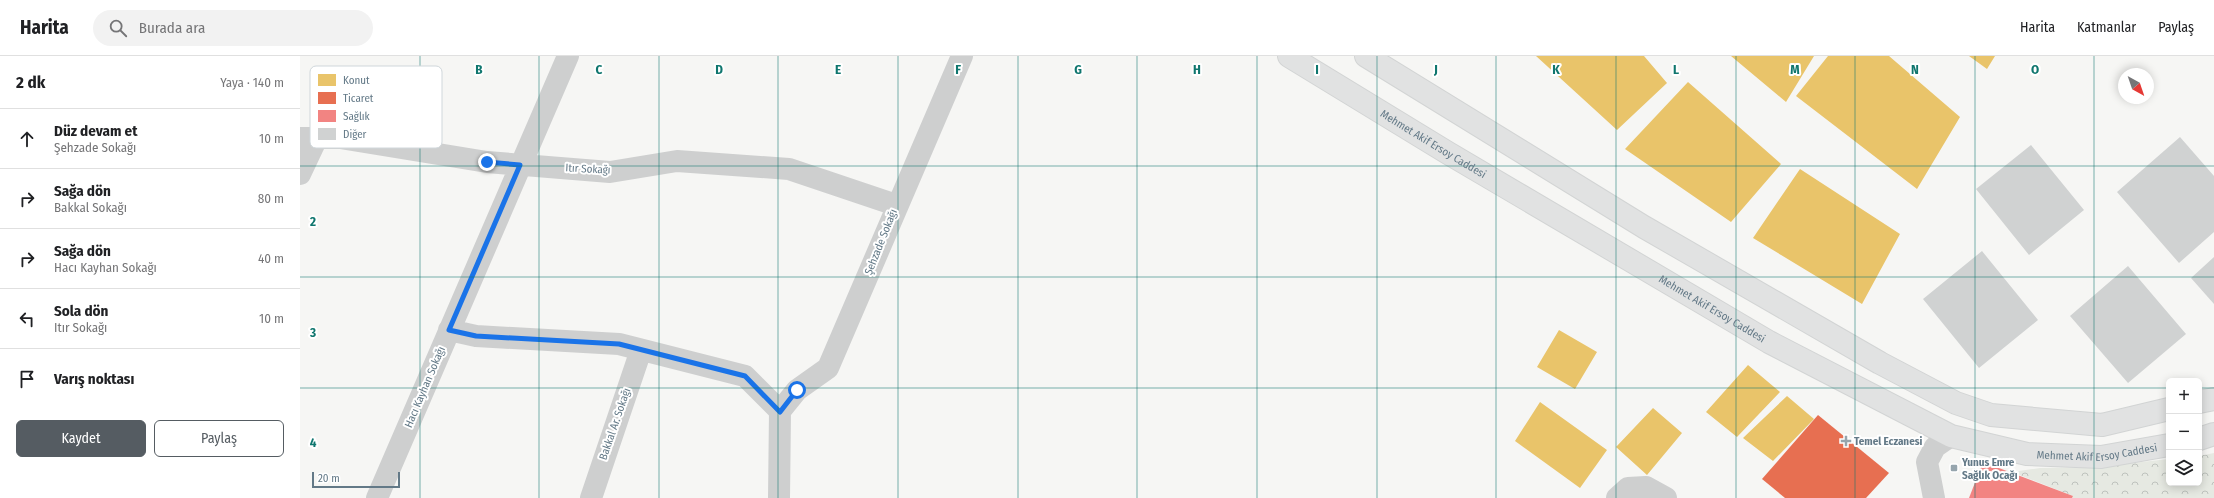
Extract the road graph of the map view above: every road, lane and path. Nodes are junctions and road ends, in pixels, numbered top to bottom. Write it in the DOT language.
graph roads {
  1 [pos="568,56"];
  2 [pos="962,56"];
  3 [pos="1289,56"];
  4 [pos="1366,56"];
  5 [pos="308,138"];
  6 [pos="401,148"];
  7 [pos="520,165"];
  8 [pos="300,174"];
  9 [pos="896,205"];
  10 [pos="449,330"];
  11 [pos="641,350"];
  12 [pos="2214,399"];
  13 [pos="2202,401"];
  14 [pos="1956,403"];
  15 [pos="2166,410"];
  16 [pos="780,412"];
  17 [pos="2214,434"];
  18 [pos="1951,436"];
  19 [pos="2202,438"];
  20 [pos="2166,446"];
  21 [pos="377,498"];
  22 [pos="591,498"];
  23 [pos="779,498"];
  24 [pos="1617,498"];
  25 [pos="1666,498"];
  26 [pos="1934,498"];
  1 -- 7 [label="street, Hacı Kayhan Sokağı"];
  2 -- 9 [label="street, Şehzade Sokağı"];
  3 -- 18 [label="main road, Mehmet Akif Ersoy Caddesi"];
  4 -- 14 [label="main road"];
  5 -- 8 [label="street"];
  6 -- 7 [label="street, Itır Sokağı"];
  7 -- 9 [label="street, Itır Sokağı"];
  7 -- 10 [label="street, Hacı Kayhan Sokağı"];
  9 -- 16 [label="street, Şehzade Sokağı"];
  10 -- 11 [label="street"];
  10 -- 21 [label="street, Hacı Kayhan Sokağı"];
  11 -- 16 [label="street"];
  11 -- 22 [label="street, Bakkal Ar. Sokağı"];
  12 -- 13 [label="main road"];
  14 -- 15 [label="main road"];
  14 -- 18 [label="main road"];
  16 -- 23 [label="street"];
  17 -- 19 [label="main road"];
  18 -- 20 [label="main road, Mehmet Akif Ersoy Caddesi"];
  18 -- 26 [label="street"];
  24 -- 25 [label="street"];
}
